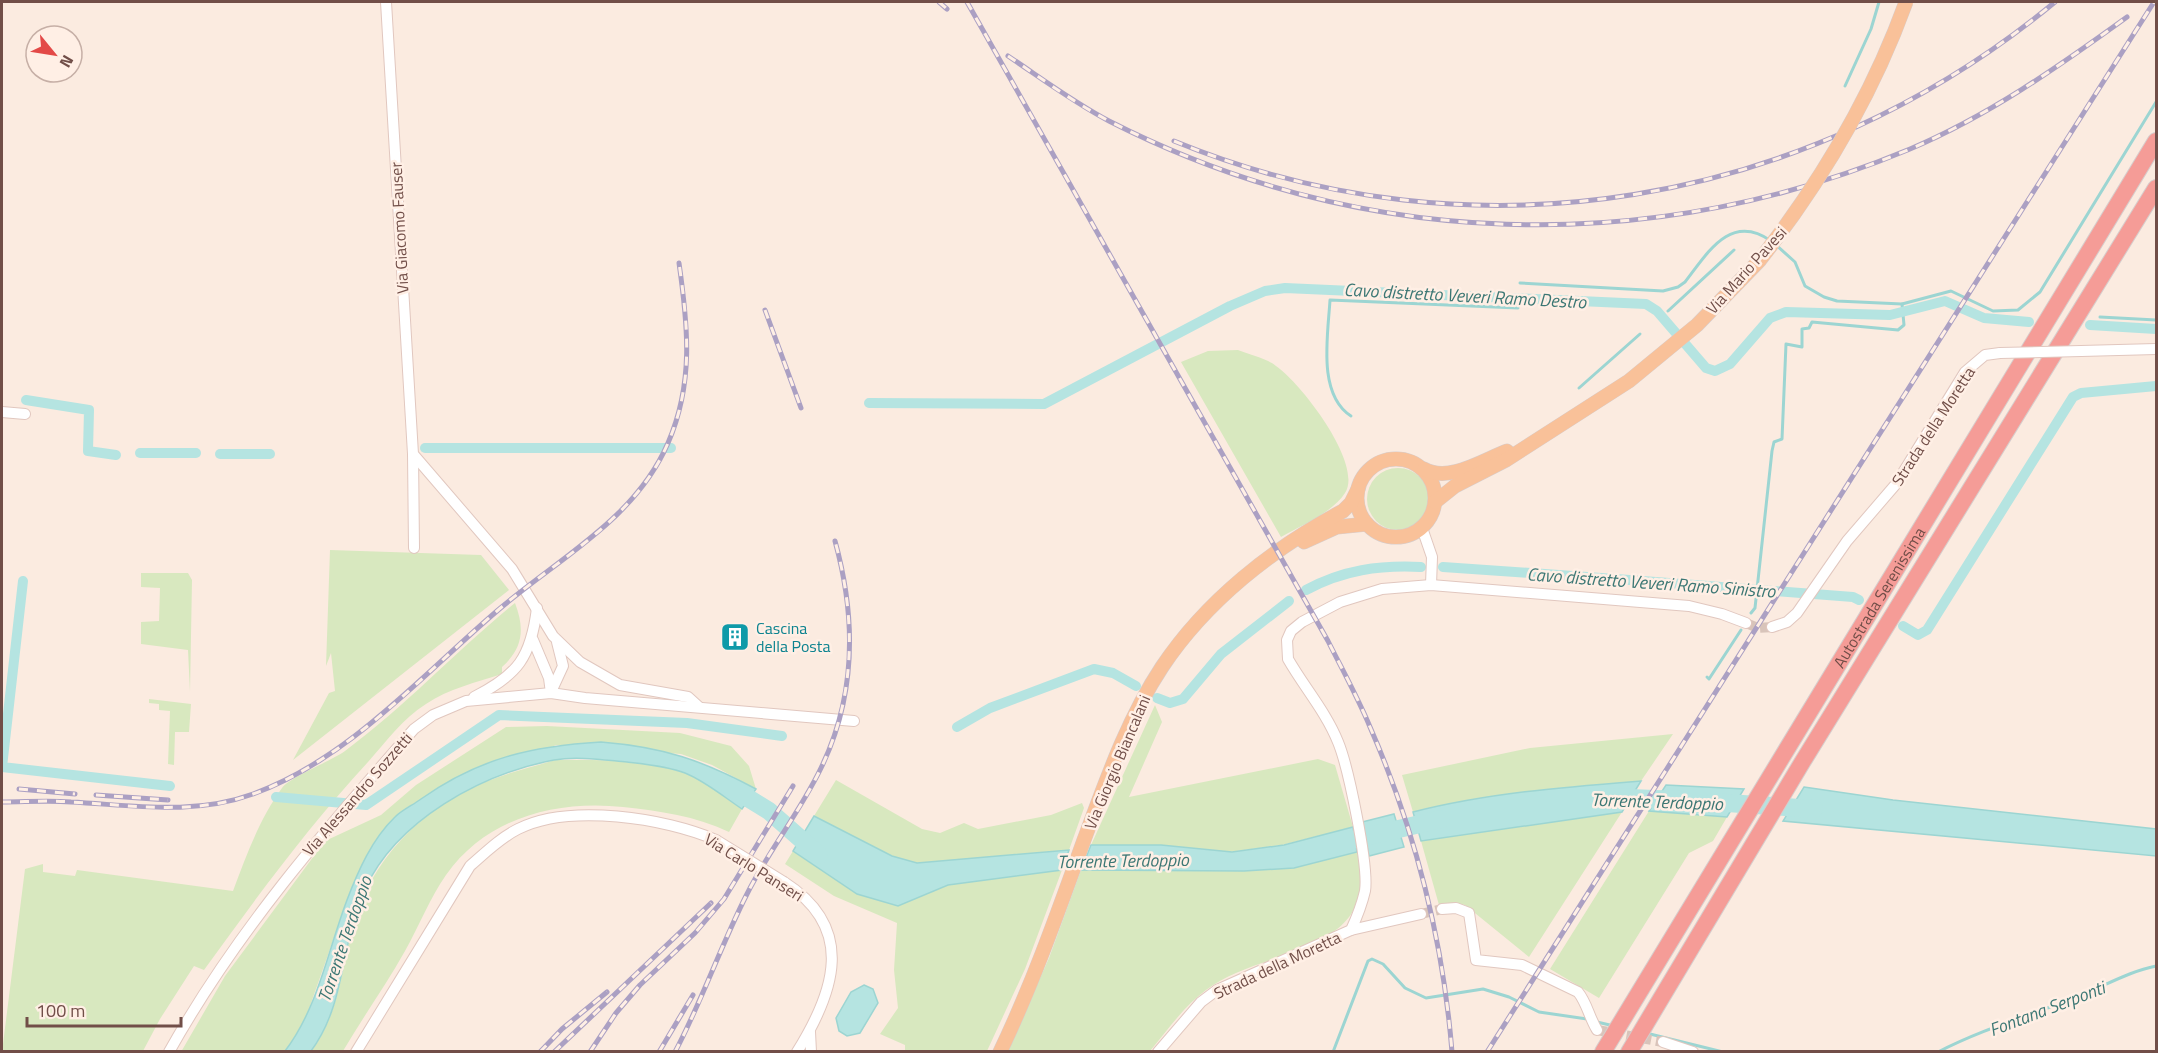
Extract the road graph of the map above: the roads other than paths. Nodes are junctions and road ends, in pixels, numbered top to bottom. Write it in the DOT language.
graph roads {
  1 [pos="386,2"];
  2 [pos="1906,2"];
  3 [pos="2157,141"];
  4 [pos="2157,188"];
  5 [pos="2157,349"];
  6 [pos="2,412"];
  7 [pos="25,414"];
  8 [pos="1529,444"];
  9 [pos="413,454"];
  10 [pos="1421,467"];
  11 [pos="1358,489"];
  12 [pos="1436,502"];
  13 [pos="1367,524"];
  14 [pos="1422,528"];
  15 [pos="414,548"];
  16 [pos="1285,548"];
  17 [pos="1431,585"];
  18 [pos="537,608"];
  19 [pos="1746,624"];
  20 [pos="1772,627"];
  21 [pos="533,640"];
  22 [pos="556,641"];
  23 [pos="551,693"];
  24 [pos="466,701"];
  25 [pos="699,707"];
  26 [pos="854,721"];
  27 [pos="1442,909"];
  28 [pos="1421,915"];
  29 [pos="1351,930"];
  30 [pos="1593,1024"];
  31 [pos="810,1031"];
  32 [pos="1663,1042"];
  33 [pos="169,1052"];
  34 [pos="357,1052"];
  35 [pos="797,1052"];
  36 [pos="803,1052"];
  37 [pos="811,1052"];
  38 [pos="1000,1052"];
  39 [pos="1158,1052"];
  40 [pos="1603,1052"];
  41 [pos="1629,1052"];
  42 [pos="1693,1052"];
  1 -- 9 [label="street, Via Giacomo Fauser"];
  2 -- 8 [label="main road, Via Mario Pavesi, bridge"];
  3 -- 40 [label="highway, Autostrada Serenissima"];
  4 -- 41 [label="highway, Autostrada Serenissima"];
  5 -- 20 [label="street, Strada della Moretta, bridge"];
  6 -- 7 [label="street"];
  8 -- 10 [label="main road"];
  8 -- 12 [label="main road"];
  9 -- 15 [label="street, Via Giacomo Fauser"];
  9 -- 18 [label="street"];
  10 -- 11 [label="main road"];
  10 -- 12 [label="main road"];
  11 -- 13 [label="main road"];
  11 -- 16 [label="main road"];
  12 -- 14 [label="main road"];
  13 -- 14 [label="main road"];
  13 -- 16 [label="main road"];
  14 -- 17 [label="street"];
  16 -- 38 [label="main road, Via Giorgio Biancalani"];
  17 -- 19 [label="street, Strada della Moretta"];
  17 -- 29 [label="street, Strada della Moretta"];
  18 -- 21 [label="street"];
  18 -- 22 [label="street"];
  21 -- 23 [label="street"];
  21 -- 24 [label="street"];
  22 -- 23 [label="street"];
  22 -- 25 [label="street"];
  23 -- 24 [label="street, Via Alessandro Sozzetti"];
  23 -- 25 [label="street, Via Alessandro Sozzetti"];
  24 -- 33 [label="street, Via Alessandro Sozzetti"];
  25 -- 26 [label="street, Via Alessandro Sozzetti"];
  27 -- 30 [label="street"];
  28 -- 29 [label="street"];
  29 -- 39 [label="street, Strada della Moretta"];
  31 -- 34 [label="street, Via Carlo Panseri, bridge"];
  31 -- 35 [label="street, Via Carlo Panseri"];
  31 -- 36 [label="street, Via Carlo Panseri"];
  31 -- 37 [label="street, Via Carlo Panseri"];
  32 -- 42 [label="street"];
}
